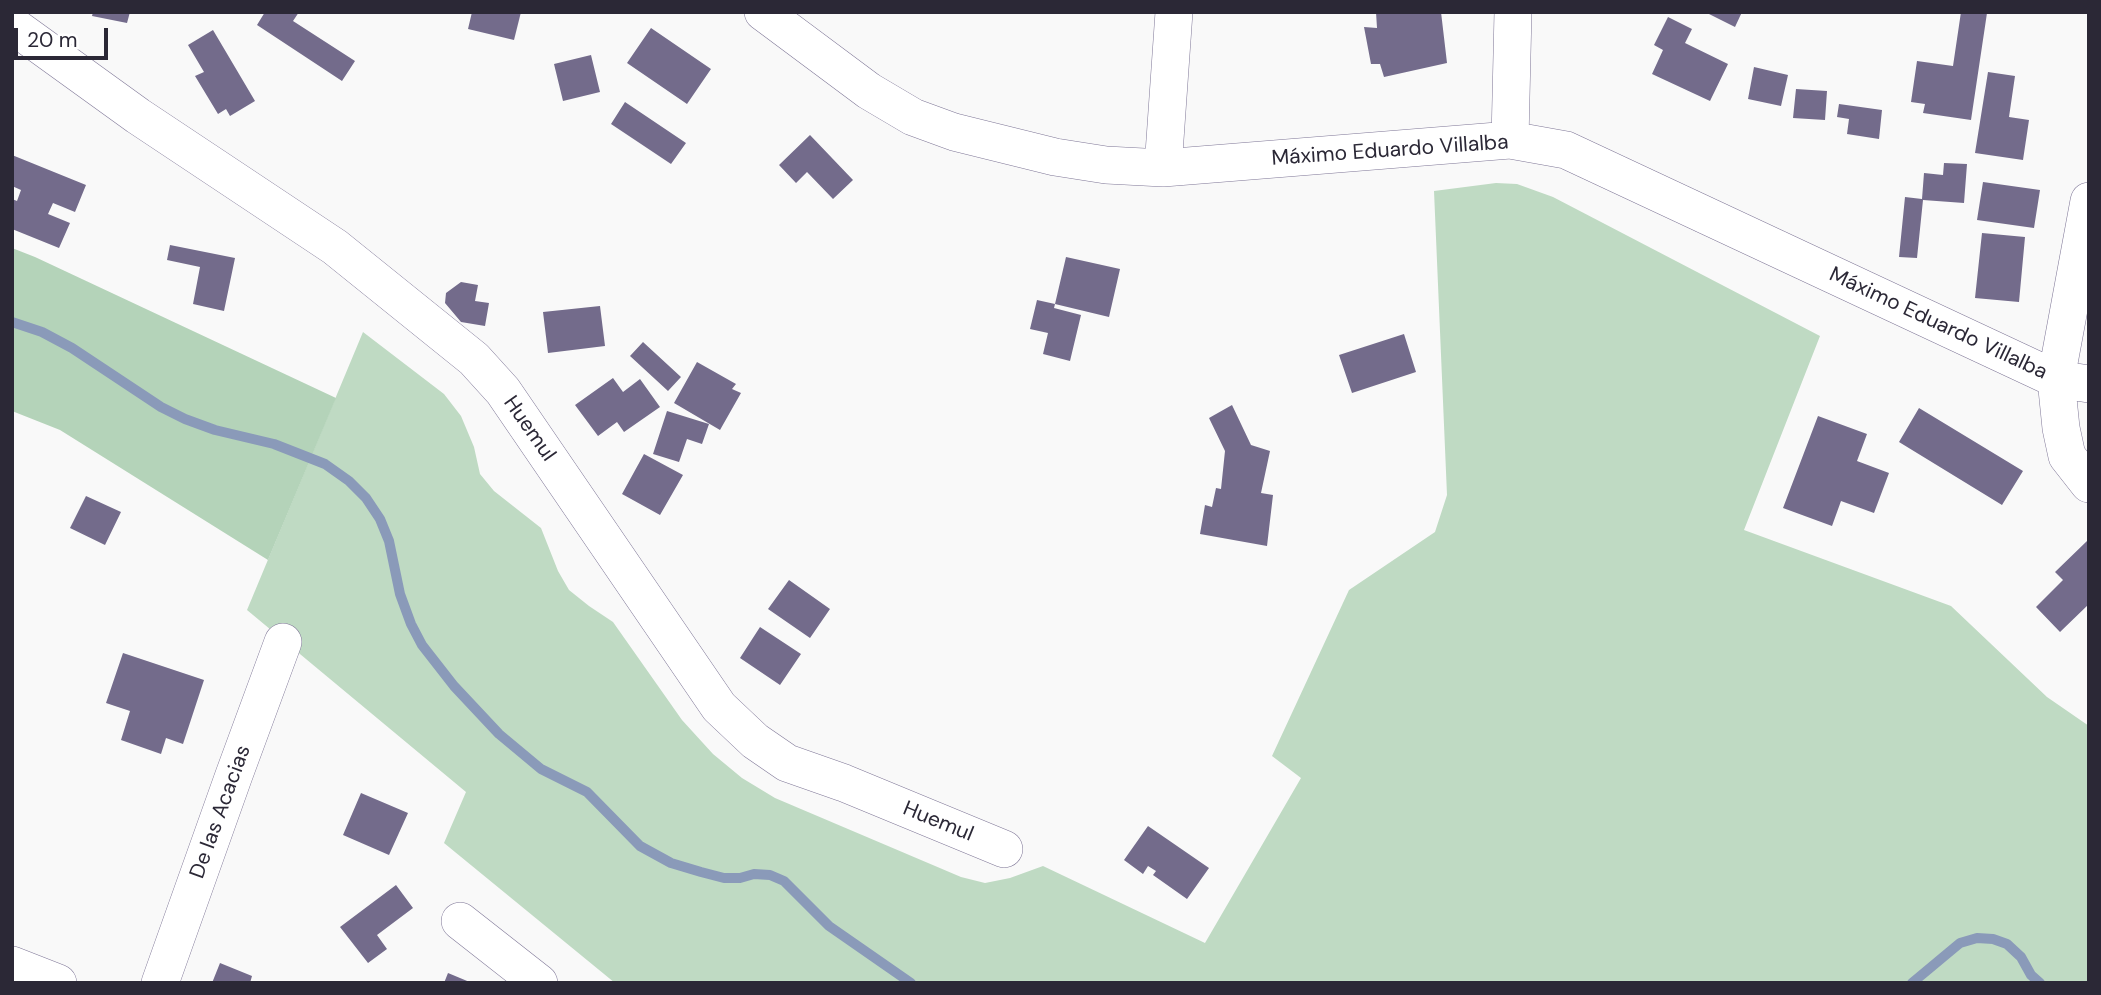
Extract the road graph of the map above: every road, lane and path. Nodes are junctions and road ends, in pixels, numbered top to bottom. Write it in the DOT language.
graph roads {
  1 [pos="763,12"];
  2 [pos="1174,12"];
  3 [pos="1513,12"];
  4 [pos="12,25"];
  5 [pos="1510,140"];
  6 [pos="1163,168"];
  7 [pos="2089,201"];
  8 [pos="2072,382"];
  9 [pos="2089,484"];
  10 [pos="284,642"];
  11 [pos="1004,849"];
  12 [pos="460,921"];
  13 [pos="12,965"];
  14 [pos="58,983"];
  15 [pos="160,983"];
  16 [pos="539,983"];
  1 -- 6 [label="street, Máximo Eduardo Villalba"];
  2 -- 6 [label="street"];
  3 -- 5 [label="street"];
  4 -- 11 [label="street, Huemul"];
  5 -- 6 [label="street, Máximo Eduardo Villalba"];
  5 -- 8 [label="street, Máximo Eduardo Villalba"];
  7 -- 8 [label="street"];
  8 -- 9 [label="street"];
  10 -- 15 [label="street, De las Acacias"];
  12 -- 16 [label="street"];
  13 -- 14 [label="street"];
}
